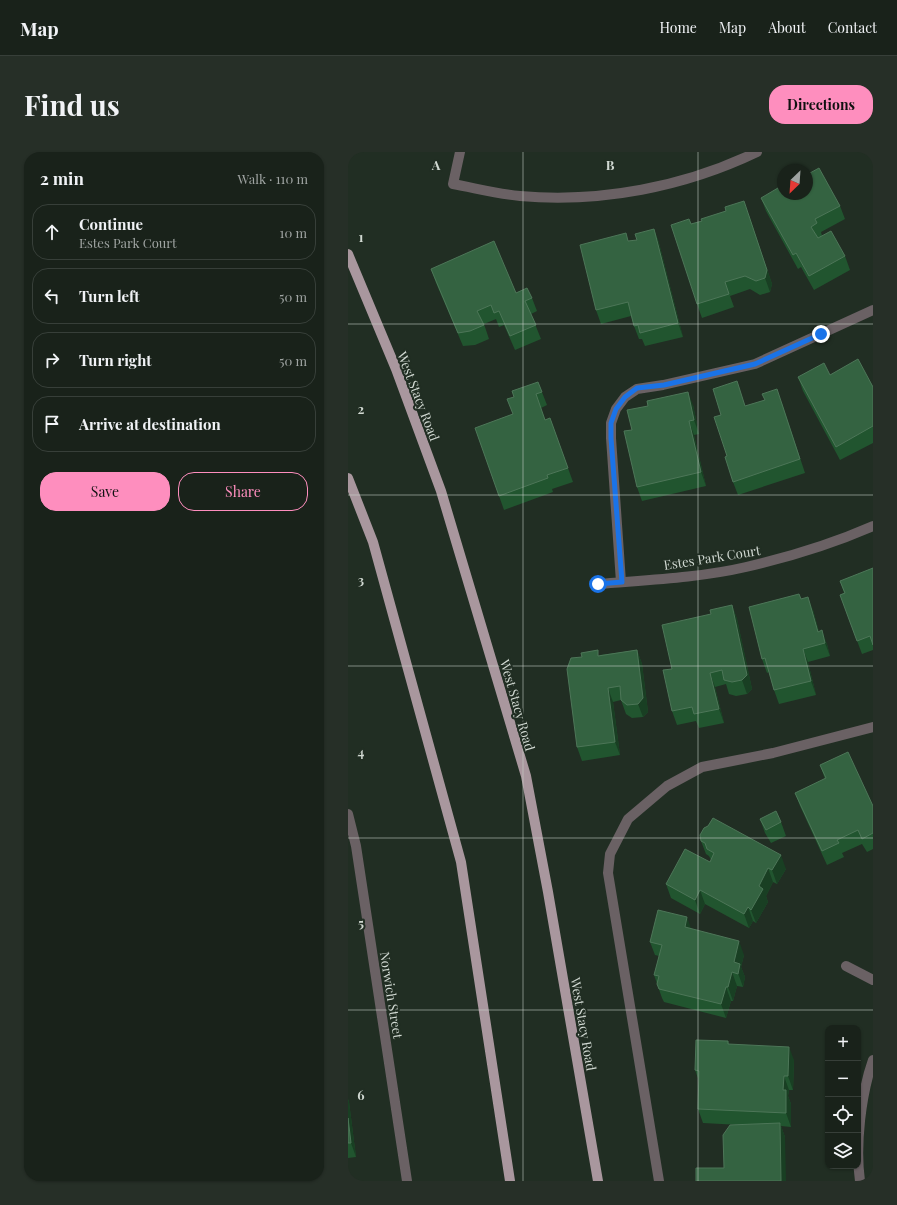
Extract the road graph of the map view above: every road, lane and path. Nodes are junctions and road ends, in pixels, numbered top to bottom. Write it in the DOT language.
graph roads {
  1 [pos="460,152"];
  2 [pos="757,152"];
  3 [pos="348,254"];
  4 [pos="873,310"];
  5 [pos="348,478"];
  6 [pos="873,526"];
  7 [pos="622,582"];
  8 [pos="598,584"];
  9 [pos="873,727"];
  10 [pos="348,814"];
  11 [pos="846,966"];
  12 [pos="873,980"];
  13 [pos="873,1060"];
  14 [pos="407,1181"];
  15 [pos="510,1181"];
  16 [pos="598,1181"];
  17 [pos="659,1181"];
  18 [pos="860,1181"];
  1 -- 2 [label="street"];
  3 -- 16 [label="main road, West Stacy Road"];
  4 -- 7 [label="street"];
  5 -- 15 [label="main road"];
  6 -- 7 [label="street, Estes Park Court"];
  7 -- 8 [label="street, Estes Park Court"];
  9 -- 17 [label="street"];
  10 -- 14 [label="street, Norwich Street"];
  11 -- 12 [label="street"];
  13 -- 18 [label="street"];
}
